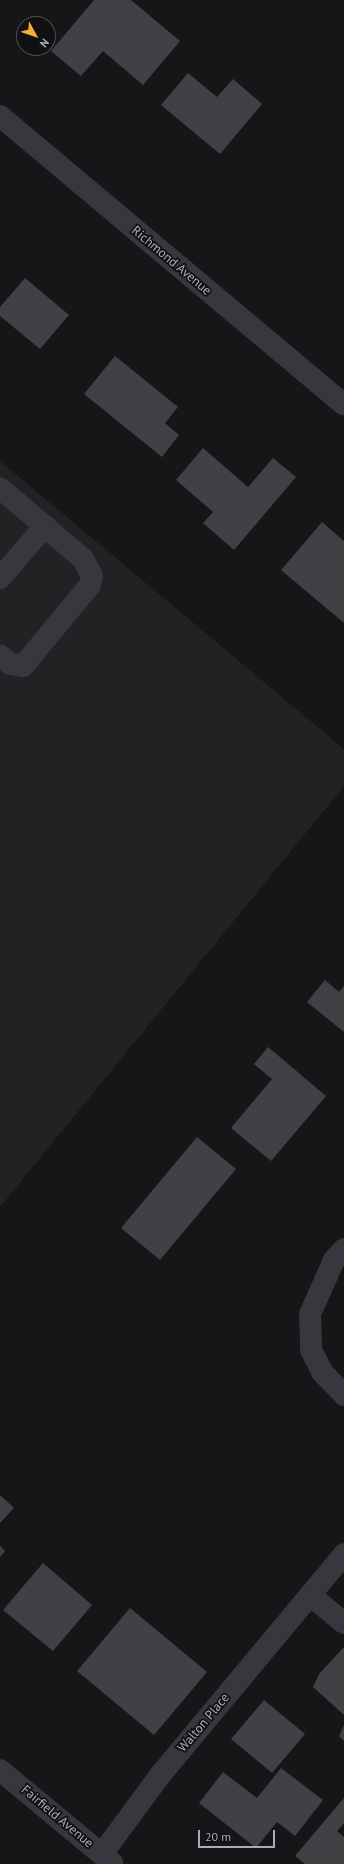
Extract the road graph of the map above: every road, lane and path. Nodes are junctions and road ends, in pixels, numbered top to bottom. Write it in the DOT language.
graph roads {
  1 [pos="0,116"];
  2 [pos="344,405"];
  3 [pos="0,488"];
  4 [pos="44,526"];
  5 [pos="0,578"];
  6 [pos="0,655"];
  7 [pos="344,1249"];
  8 [pos="344,1396"];
  9 [pos="344,1554"];
  10 [pos="310,1595"];
  11 [pos="344,1623"];
  12 [pos="0,1770"];
  13 [pos="107,1859"];
  1 -- 2 [label="street, Richmond Avenue"];
  3 -- 4 [label="street"];
  4 -- 5 [label="street"];
  4 -- 6 [label="street"];
  7 -- 8 [label="street"];
  9 -- 10 [label="street, Walton Place"];
  10 -- 11 [label="street"];
  10 -- 13 [label="street, Walton Place"];
  12 -- 13 [label="street, Fairfield Avenue"];
}
